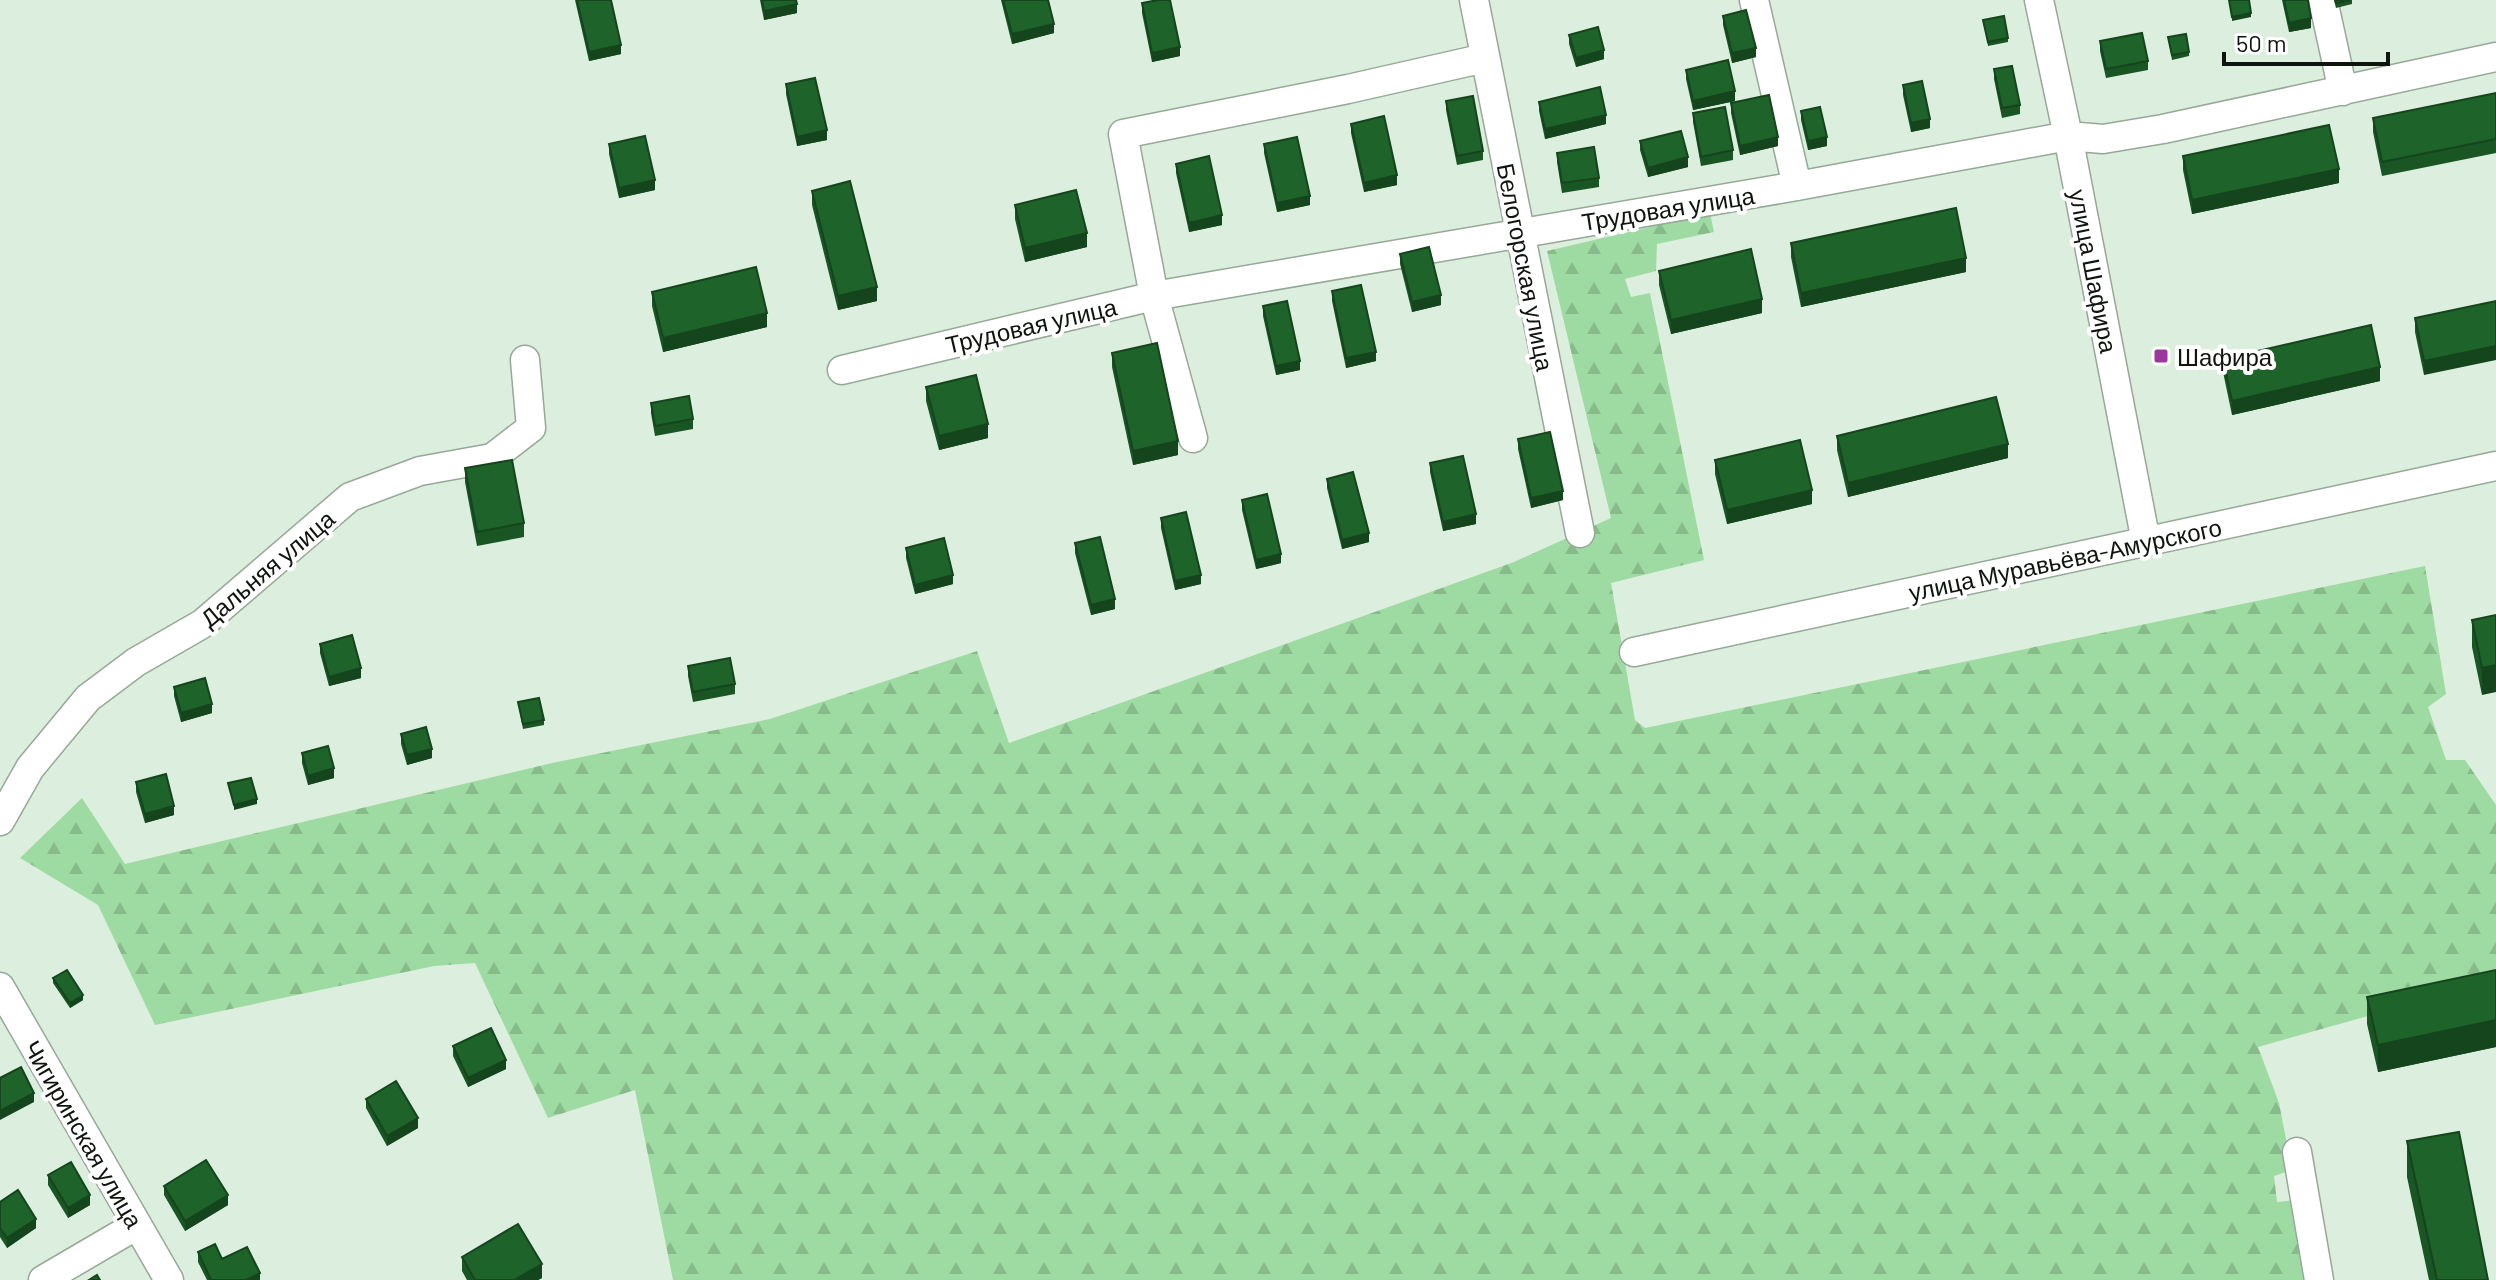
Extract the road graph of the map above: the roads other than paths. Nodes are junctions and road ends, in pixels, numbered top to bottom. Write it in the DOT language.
graph roads {
  1 [pos="1474,0"];
  2 [pos="1754,0"];
  3 [pos="2039,0"];
  4 [pos="2323,0"];
  5 [pos="2496,57"];
  6 [pos="1485,58"];
  7 [pos="2343,91"];
  8 [pos="2068,136"];
  9 [pos="1797,186"];
  10 [pos="1519,232"];
  11 [pos="1154,296"];
  12 [pos="525,360"];
  13 [pos="842,370"];
  14 [pos="1193,438"];
  15 [pos="2496,466"];
  16 [pos="1580,533"];
  17 [pos="2146,542"];
  18 [pos="1634,652"];
  19 [pos="0,821"];
  20 [pos="0,987"];
  21 [pos="2297,1152"];
  22 [pos="137,1225"];
  23 [pos="43,1280"];
  24 [pos="169,1280"];
  25 [pos="2319,1280"];
  1 -- 6 [label="street, Белогорская улица"];
  2 -- 9 [label="street"];
  3 -- 8 [label="street, улица Шафира"];
  4 -- 7 [label="street"];
  5 -- 7 [label="street, Трудовая улица"];
  6 -- 10 [label="street, Белогорская улица"];
  6 -- 11 [label="street"];
  7 -- 8 [label="street, Трудовая улица"];
  8 -- 9 [label="street, Трудовая улица"];
  8 -- 17 [label="street, улица Шафира"];
  9 -- 10 [label="street, Трудовая улица"];
  10 -- 11 [label="street, Трудовая улица"];
  10 -- 16 [label="street, Белогорская улица"];
  11 -- 13 [label="street, Трудовая улица"];
  11 -- 14 [label="street"];
  12 -- 19 [label="street, Дальняя улица"];
  15 -- 17 [label="street, улица Муравьёва-Амурского"];
  17 -- 18 [label="street, улица Муравьёва-Амурского"];
  20 -- 22 [label="street, Чигиринская улица"];
  21 -- 25 [label="street"];
  22 -- 23 [label="street"];
  22 -- 24 [label="street, Чигиринская улица"];
}
